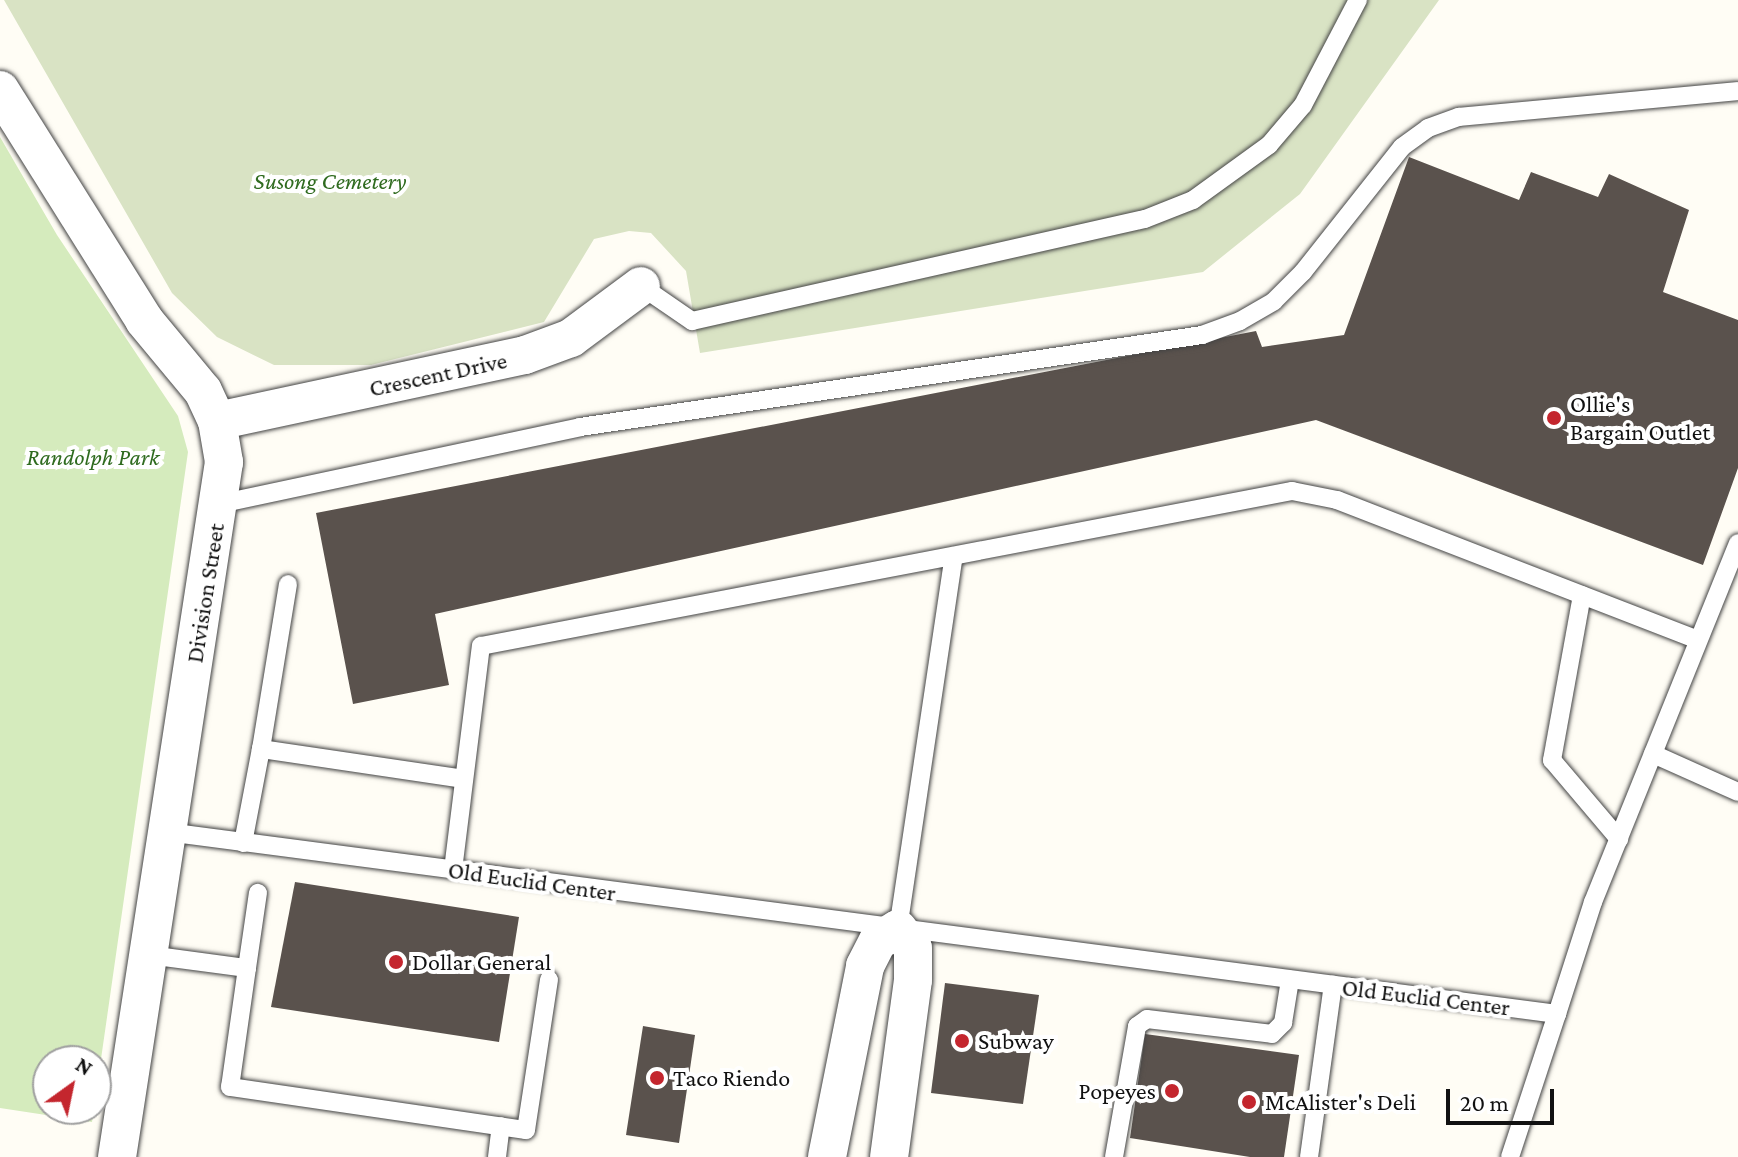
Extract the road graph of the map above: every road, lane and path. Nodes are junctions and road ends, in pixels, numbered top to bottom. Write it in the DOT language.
graph roads {
  1 [pos="1358,0"];
  2 [pos="1737,88"];
  3 [pos="0,90"];
  4 [pos="641,286"];
  5 [pos="217,421"];
  6 [pos="219,504"];
  7 [pos="1738,543"];
  8 [pos="954,556"];
  9 [pos="288,584"];
  10 [pos="1582,595"];
  11 [pos="1698,640"];
  12 [pos="261,749"];
  13 [pos="1653,754"];
  14 [pos="464,779"];
  15 [pos="1738,792"];
  16 [pos="167,832"];
  17 [pos="1619,839"];
  18 [pos="243,843"];
  19 [pos="453,870"];
  20 [pos="258,893"];
  21 [pos="898,929"];
  22 [pos="149,955"];
  23 [pos="247,968"];
  24 [pos="549,980"];
  25 [pos="1290,980"];
  26 [pos="1333,985"];
  27 [pos="1557,1014"];
  28 [pos="501,1126"];
  29 [pos="117,1157"];
  30 [pos="497,1157"];
  31 [pos="827,1157"];
  32 [pos="889,1157"];
  33 [pos="1114,1157"];
  34 [pos="1309,1157"];
  35 [pos="1510,1157"];
  1 -- 4 [label="lane"];
  2 -- 6 [label="lane"];
  3 -- 5 [label="street, Division Street"];
  4 -- 5 [label="street, Crescent Drive"];
  5 -- 6 [label="street, Division Street"];
  6 -- 16 [label="street, Division Street"];
  7 -- 11 [label="lane"];
  8 -- 10 [label="lane"];
  8 -- 14 [label="lane"];
  8 -- 21 [label="lane"];
  9 -- 12 [label="lane"];
  10 -- 11 [label="lane"];
  10 -- 17 [label="lane"];
  11 -- 13 [label="lane"];
  12 -- 14 [label="lane"];
  12 -- 18 [label="lane"];
  13 -- 15 [label="lane"];
  13 -- 17 [label="lane"];
  14 -- 19 [label="lane"];
  16 -- 18 [label="lane, Old Euclid Center"];
  16 -- 22 [label="street, Division Street"];
  17 -- 27 [label="lane"];
  18 -- 19 [label="lane, Old Euclid Center"];
  19 -- 21 [label="lane, Old Euclid Center"];
  20 -- 23 [label="lane"];
  21 -- 25 [label="lane, Old Euclid Center"];
  21 -- 31 [label="street"];
  21 -- 32 [label="street"];
  22 -- 23 [label="lane"];
  22 -- 29 [label="street, Division Street"];
  23 -- 28 [label="lane"];
  24 -- 28 [label="lane"];
  25 -- 26 [label="lane, Old Euclid Center"];
  25 -- 33 [label="lane"];
  26 -- 27 [label="lane, Old Euclid Center"];
  26 -- 34 [label="lane"];
  27 -- 35 [label="lane"];
  28 -- 30 [label="lane"];
}
